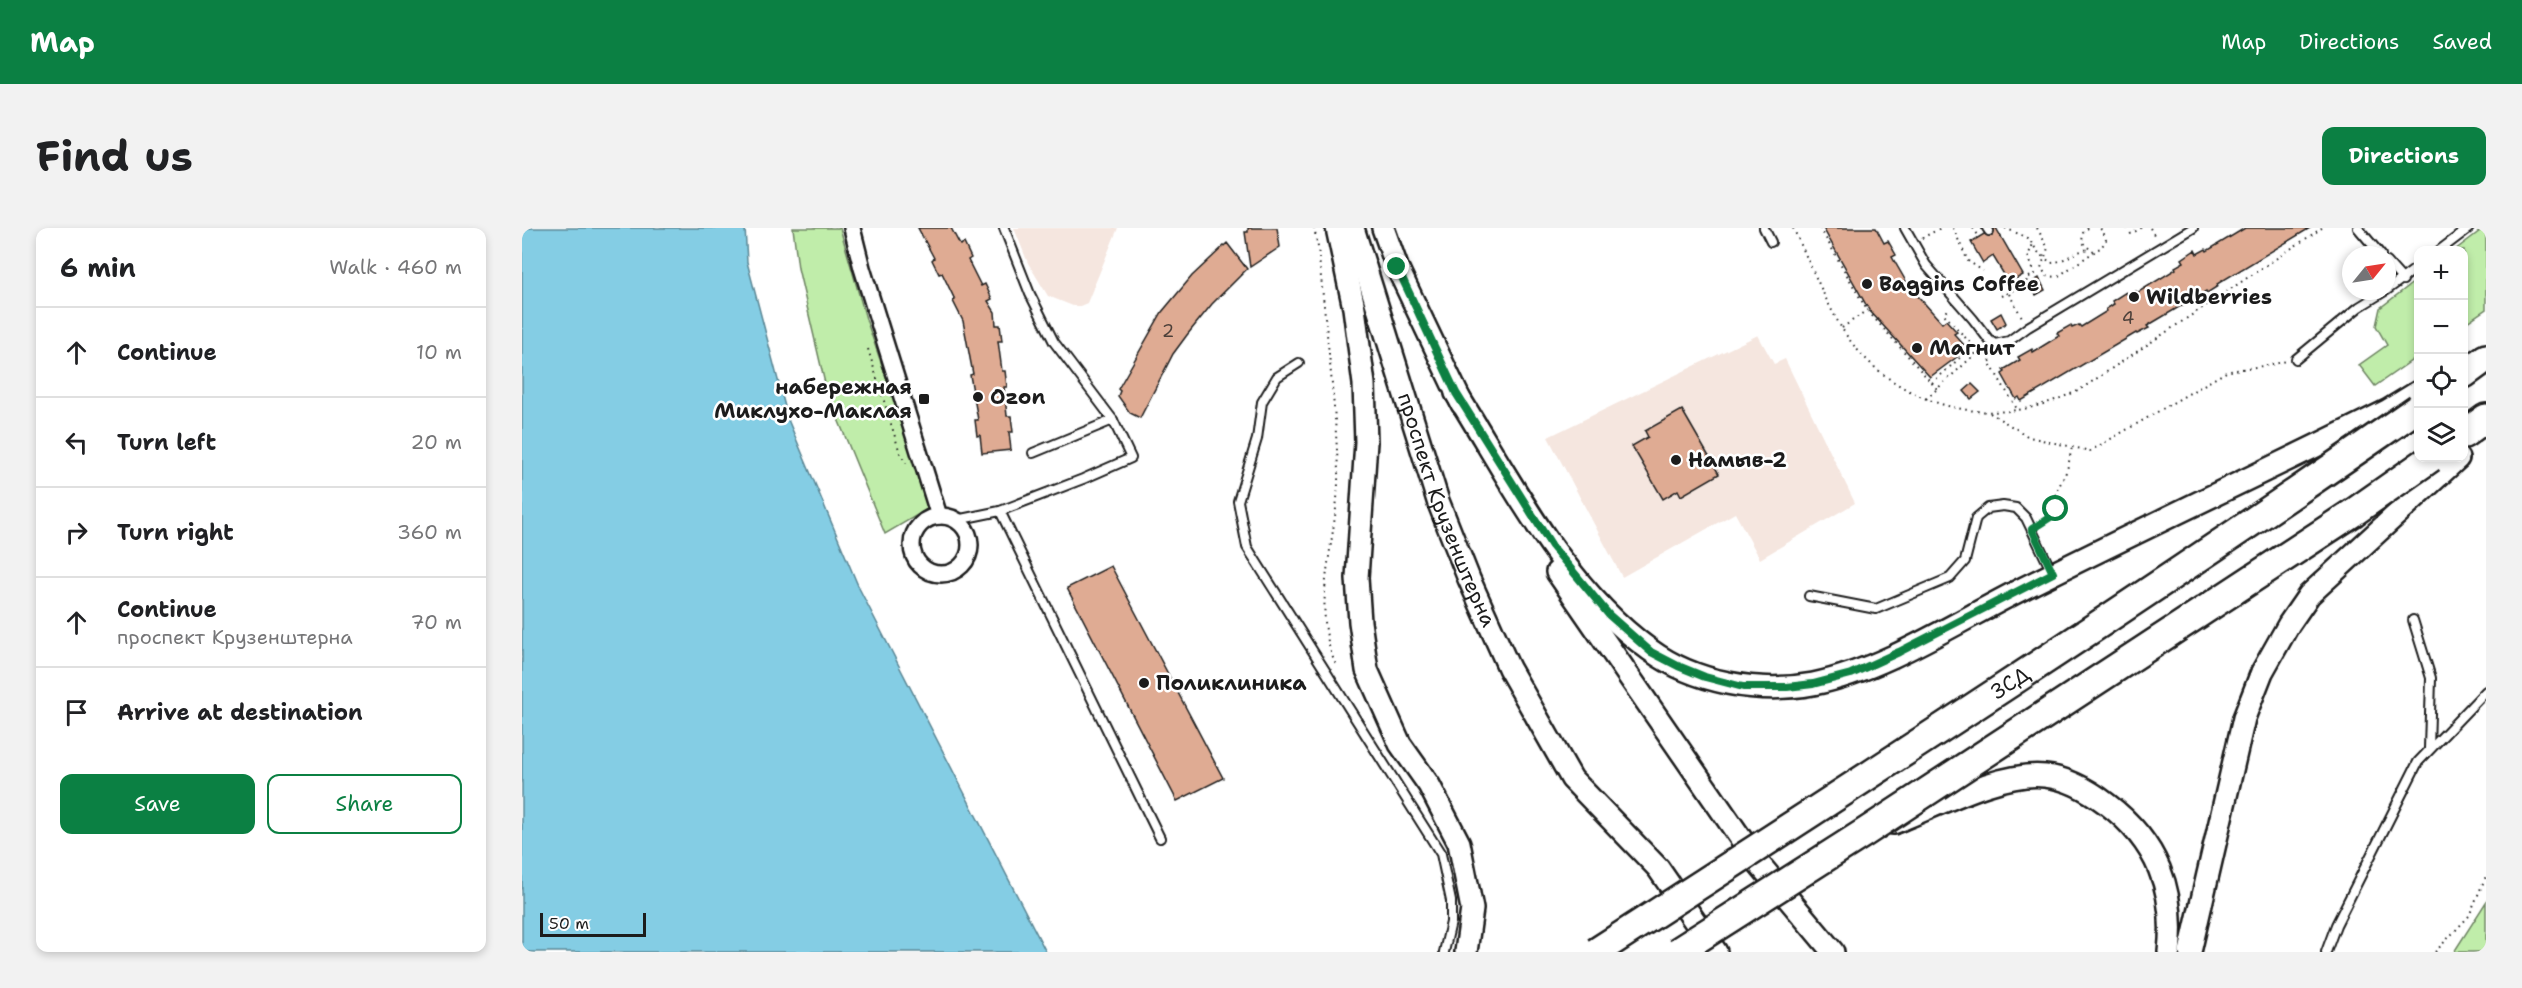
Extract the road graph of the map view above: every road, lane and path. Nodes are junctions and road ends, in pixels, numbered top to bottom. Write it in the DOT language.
graph roads {
  1 [pos="852,228"];
  2 [pos="1004,228"];
  3 [pos="1337,228"];
  4 [pos="1353,228"];
  5 [pos="1383,228"];
  6 [pos="1764,228"];
  7 [pos="1794,228"];
  8 [pos="1820,228"];
  9 [pos="1905,228"];
  10 [pos="1941,228"];
  11 [pos="1953,228"];
  12 [pos="2005,228"];
  13 [pos="2037,228"];
  14 [pos="2088,228"];
  15 [pos="2099,228"];
  16 [pos="2127,228"];
  17 [pos="2141,228"];
  18 [pos="2193,228"];
  19 [pos="2322,228"];
  20 [pos="2358,228"];
  21 [pos="2469,228"];
  22 [pos="1771,242"];
  23 [pos="1914,243"];
  24 [pos="2032,244"];
  25 [pos="2373,246"];
  26 [pos="2445,246"];
  27 [pos="2088,249"];
  28 [pos="2097,250"];
  29 [pos="2044,258"];
  30 [pos="2414,270"];
  31 [pos="1983,271"];
  32 [pos="2396,272"];
  33 [pos="2403,280"];
  34 [pos="2396,284"];
  35 [pos="2009,294"];
  36 [pos="2001,296"];
  37 [pos="2370,300"];
  38 [pos="1866,310"];
  39 [pos="1947,311"];
  40 [pos="2028,327"];
  41 [pos="1842,328"];
  42 [pos="1989,340"];
  43 [pos="868,349"];
  44 [pos="2486,352"];
  45 [pos="2296,358"];
  46 [pos="2486,358"];
  47 [pos="1992,360"];
  48 [pos="2468,362"];
  49 [pos="1299,363"];
  50 [pos="2468,371"];
  51 [pos="1932,383"];
  52 [pos="1937,389"];
  53 [pos="1456,393"];
  54 [pos="2414,394"];
  55 [pos="1926,399"];
  56 [pos="2017,410"];
  57 [pos="2414,411"];
  58 [pos="1988,412"];
  59 [pos="2486,418"];
  60 [pos="1113,420"];
  61 [pos="2468,431"];
  62 [pos="2486,432"];
  63 [pos="2072,447"];
  64 [pos="2468,448"];
  65 [pos="1033,453"];
  66 [pos="2425,462"];
  67 [pos="2454,462"];
  68 [pos="906,463"];
  69 [pos="1000,511"];
  70 [pos="939,516"];
  71 [pos="956,520"];
  72 [pos="2032,529"];
  73 [pos="2053,573"];
  74 [pos="1809,596"];
  75 [pos="2413,620"];
  76 [pos="2486,691"];
  77 [pos="2429,749"];
  78 [pos="1864,833"];
  79 [pos="1160,838"];
  80 [pos="2486,876"];
  81 [pos="1444,952"];
  82 [pos="1466,952"];
  83 [pos="1596,952"];
  84 [pos="1677,952"];
  85 [pos="1716,952"];
  86 [pos="1833,952"];
  87 [pos="2169,952"];
  88 [pos="2190,952"];
  89 [pos="2326,952"];
  90 [pos="2434,952"];
  1 -- 70 [label="street"];
  2 -- 60 [label="lane"];
  3 -- 82 [label="main road"];
  4 -- 85 [label="main road, проспект Крузенштерна"];
  5 -- 53 [label="main road"];
  6 -- 22 [label="lane"];
  7 -- 41 [label="path"];
  8 -- 38 [label="path"];
  9 -- 23 [label="lane"];
  10 -- 23 [label="path"];
  11 -- 31 [label="path"];
  12 -- 24 [label="path"];
  13 -- 29 [label="path"];
  14 -- 27 [label="path"];
  15 -- 28 [label="path"];
  16 -- 17 [label="path"];
  18 -- 40 [label="lane"];
  19 -- 56 [label="path"];
  20 -- 25 [label="lane"];
  21 -- 26 [label="lane"];
  23 -- 42 [label="lane"];
  24 -- 29 [label="path"];
  24 -- 35 [label="path"];
  27 -- 28 [label="path"];
  27 -- 29 [label="path"];
  28 -- 29 [label="path"];
  30 -- 33 [label="lane"];
  32 -- 33 [label="lane"];
  33 -- 34 [label="lane"];
  35 -- 36 [label="path"];
  35 -- 40 [label="path"];
  37 -- 45 [label="lane"];
  38 -- 41 [label="path"];
  38 -- 51 [label="path"];
  39 -- 51 [label="path"];
  40 -- 42 [label="lane"];
  41 -- 55 [label="path"];
  42 -- 52 [label="path"];
  43 -- 68 [label="path"];
  44 -- 48 [label="main road"];
  45 -- 63 [label="path"];
  46 -- 50 [label="highway"];
  47 -- 56 [label="path"];
  49 -- 81 [label="lane"];
  51 -- 52 [label="path"];
  52 -- 55 [label="path"];
  53 -- 73 [label="main road"];
  53 -- 86 [label="main road"];
  54 -- 73 [label="main road"];
  55 -- 58 [label="path"];
  56 -- 58 [label="path"];
  57 -- 83 [label="highway, ЗСД, bridge"];
  58 -- 63 [label="path"];
  59 -- 61 [label="highway"];
  60 -- 65 [label="lane"];
  60 -- 69 [label="lane"];
  62 -- 64 [label="main road"];
  63 -- 72 [label="path"];
  66 -- 78 [label="highway, bridge"];
  67 -- 88 [label="main road"];
  69 -- 71 [label="lane"];
  69 -- 79 [label="lane"];
  70 -- 71 [label="street"];
  70 -- 71 [label="street"];
  72 -- 73 [label="lane"];
  72 -- 74 [label="lane"];
  75 -- 77 [label="lane"];
  76 -- 77 [label="lane"];
  77 -- 89 [label="lane"];
  78 -- 84 [label="highway, bridge"];
  78 -- 87 [label="main road"];
  80 -- 90 [label="path"];
}
